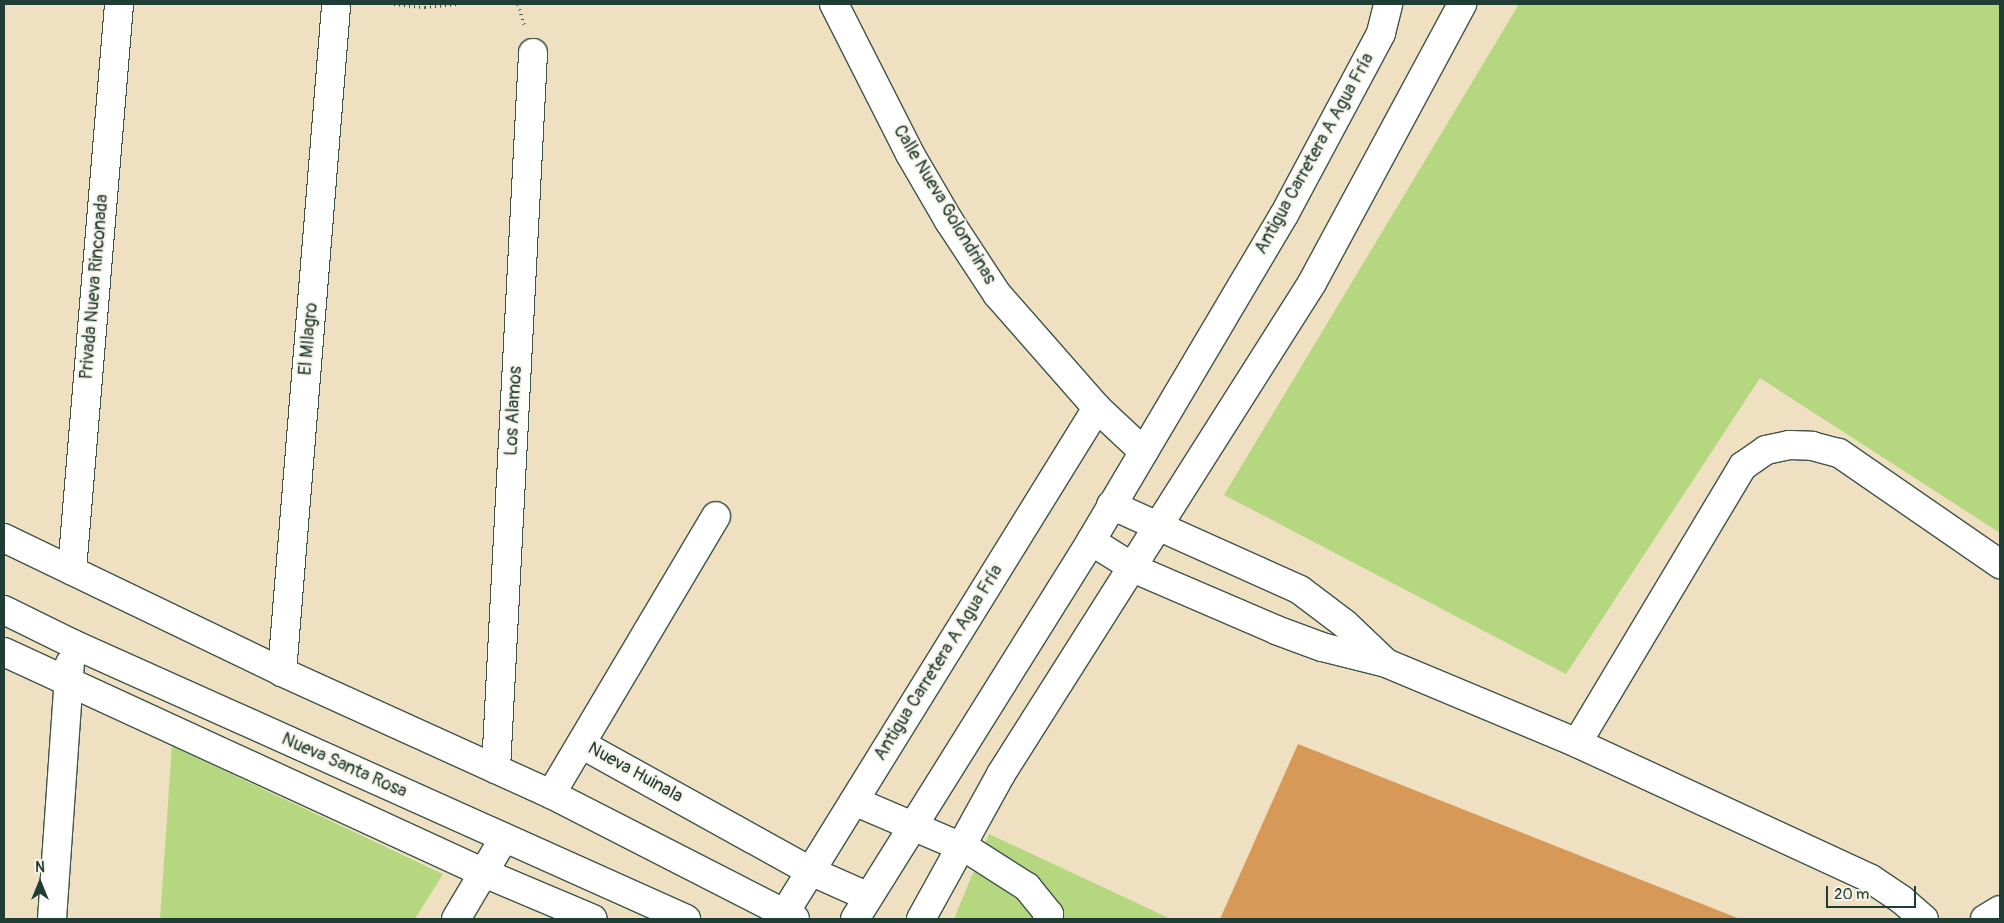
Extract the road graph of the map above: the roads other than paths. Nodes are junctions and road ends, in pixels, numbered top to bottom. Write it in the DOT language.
graph roads {
  1 [pos="118,4"];
  2 [pos="834,4"];
  3 [pos="1388,4"];
  4 [pos="1462,4"];
  5 [pos="336,7"];
  6 [pos="532,53"];
  7 [pos="1097,408"];
  8 [pos="1144,452"];
  9 [pos="1112,505"];
  10 [pos="716,516"];
  11 [pos="1157,527"];
  12 [pos="4,538"];
  13 [pos="1091,541"];
  14 [pos="2000,564"];
  15 [pos="1132,566"];
  16 [pos="72,570"];
  17 [pos="4,610"];
  18 [pos="73,644"];
  19 [pos="4,652"];
  20 [pos="1386,663"];
  21 [pos="282,672"];
  22 [pos="67,681"];
  23 [pos="1577,743"];
  24 [pos="581,744"];
  25 [pos="496,769"];
  26 [pos="551,794"];
  27 [pos="854,800"];
  28 [pos="913,826"];
  29 [pos="504,838"];
  30 [pos="961,847"];
  31 [pos="810,871"];
  32 [pos="484,873"];
  33 [pos="862,908"];
  34 [pos="2000,910"];
  35 [pos="787,917"];
  36 [pos="1051,917"];
  37 [pos="52,919"];
  38 [pos="456,919"];
  39 [pos="593,919"];
  40 [pos="686,919"];
  41 [pos="921,919"];
  42 [pos="1924,919"];
  43 [pos="1984,919"];
  1 -- 16 [label="street, Privada Nueva Rinconada"];
  2 -- 7 [label="street, Calle Nueva Golondrinas"];
  3 -- 8 [label="street, Antigua Carretera A Agua Fría"];
  4 -- 11 [label="street"];
  5 -- 21 [label="street, El MIlagro"];
  6 -- 25 [label="street, Los Alamos"];
  7 -- 8 [label="street, Calle Nueva Golondrinas"];
  7 -- 27 [label="street, Antigua Carretera A Agua Fría"];
  8 -- 9 [label="street, Antigua Carretera A Agua Fría"];
  9 -- 11 [label="street"];
  9 -- 13 [label="street, Antigua Carretera A Agua Fría"];
  10 -- 24 [label="street, Nueva Huinala"];
  11 -- 15 [label="street"];
  11 -- 20 [label="street"];
  12 -- 16 [label="street"];
  13 -- 15 [label="street"];
  13 -- 28 [label="street, Antigua Carretera A Agua Fría"];
  14 -- 23 [label="street"];
  15 -- 20 [label="street"];
  15 -- 30 [label="street"];
  16 -- 21 [label="street"];
  17 -- 18 [label="street, Nueva Santa Rosa"];
  18 -- 22 [label="street"];
  18 -- 29 [label="street, Nueva Santa Rosa"];
  19 -- 22 [label="street"];
  20 -- 23 [label="street"];
  21 -- 25 [label="street"];
  22 -- 32 [label="street"];
  22 -- 37 [label="street"];
  23 -- 42 [label="street"];
  24 -- 26 [label="street"];
  24 -- 31 [label="street, Nueva Huinala"];
  25 -- 26 [label="street"];
  26 -- 35 [label="street"];
  27 -- 28 [label="street"];
  27 -- 31 [label="street, Antigua Carretera A Agua Fría"];
  28 -- 30 [label="street"];
  28 -- 33 [label="street, Antigua Carretera A Agua Fría"];
  29 -- 32 [label="street"];
  29 -- 40 [label="street, Nueva Santa Rosa"];
  30 -- 36 [label="street"];
  30 -- 41 [label="street"];
  31 -- 33 [label="street, Nueva Huinala"];
  31 -- 35 [label="street, Antigua Carretera A Agua Fría"];
  32 -- 38 [label="street"];
  32 -- 39 [label="street"];
  34 -- 43 [label="street"];
}
